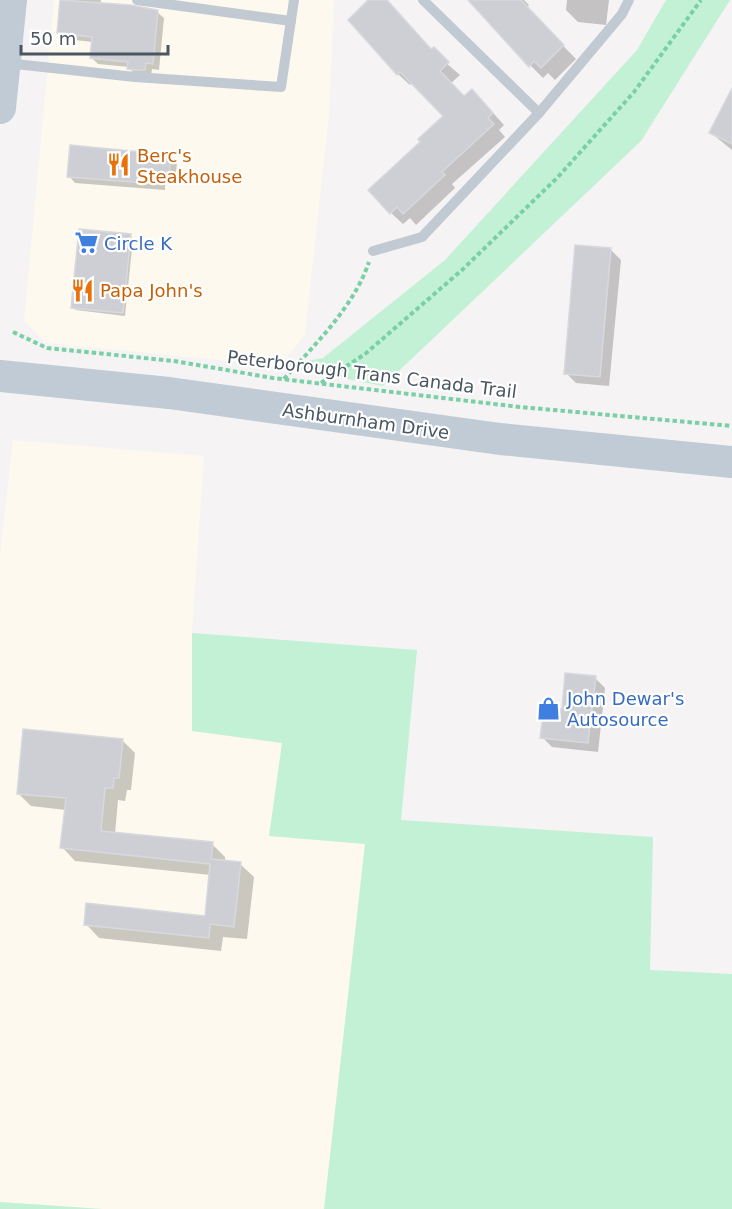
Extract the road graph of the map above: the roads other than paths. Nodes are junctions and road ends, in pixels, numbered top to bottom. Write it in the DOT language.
graph roads {
  1 [pos="11,0"];
  2 [pos="137,0"];
  3 [pos="294,0"];
  4 [pos="423,0"];
  5 [pos="629,0"];
  6 [pos="291,21"];
  7 [pos="3,63"];
  8 [pos="0,108"];
  9 [pos="538,113"];
  10 [pos="373,251"];
  11 [pos="0,376"];
  12 [pos="732,462"];
  1 -- 7 [label="main road"];
  2 -- 6 [label="lane"];
  3 -- 6 [label="lane"];
  4 -- 9 [label="lane"];
  5 -- 9 [label="lane"];
  6 -- 7 [label="lane"];
  7 -- 8 [label="main road"];
  9 -- 10 [label="lane"];
  11 -- 12 [label="main road, Ashburnham Drive"];
}
